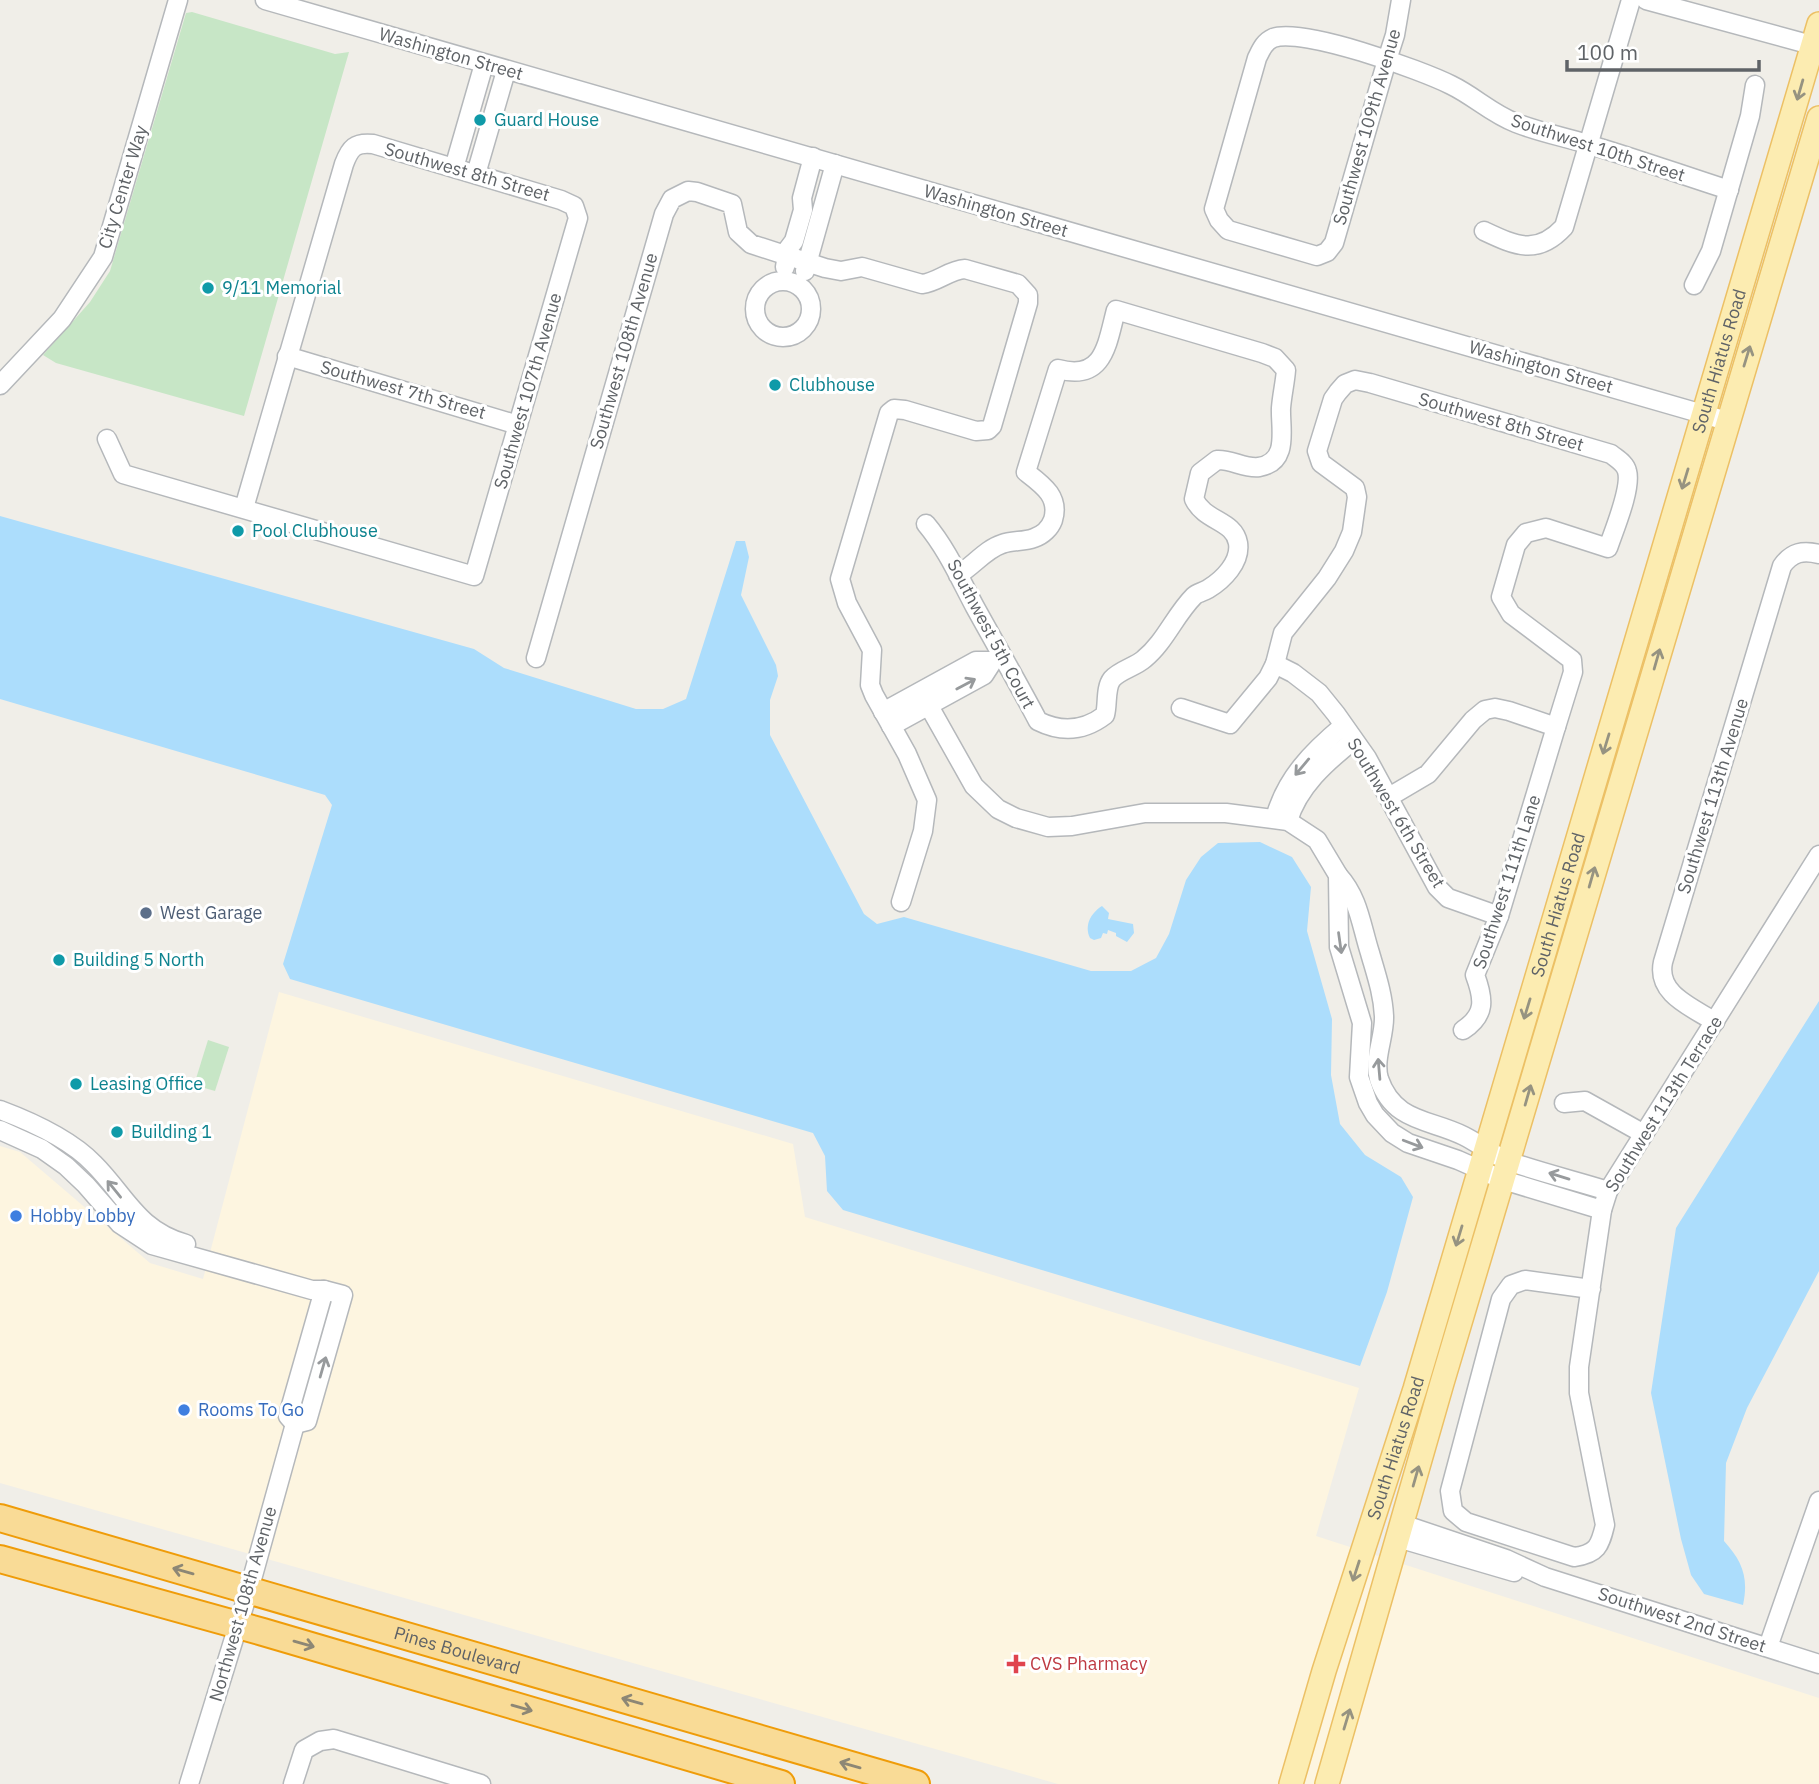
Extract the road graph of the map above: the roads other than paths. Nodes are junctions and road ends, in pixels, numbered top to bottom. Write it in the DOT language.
graph roads {
  1 [pos="178,0"];
  2 [pos="265,0"];
  3 [pos="1401,0"];
  4 [pos="1631,0"];
  5 [pos="1646,0"];
  6 [pos="1817,39"];
  7 [pos="1387,60"];
  8 [pos="484,64"];
  9 [pos="506,71"];
  10 [pos="1755,85"];
  11 [pos="1819,118"];
  12 [pos="466,128"];
  13 [pos="487,135"];
  14 [pos="1589,144"];
  15 [pos="813,157"];
  16 [pos="835,164"];
  17 [pos="454,168"];
  18 [pos="476,174"];
  19 [pos="1729,190"];
  20 [pos="803,204"];
  21 [pos="574,206"];
  22 [pos="821,215"];
  23 [pos="1485,231"];
  24 [pos="1327,252"];
  25 [pos="795,256"];
  26 [pos="790,283"];
  27 [pos="1694,285"];
  28 [pos="287,356"];
  29 [pos="0,385"];
  30 [pos="1704,414"];
  31 [pos="1727,421"];
  32 [pos="519,425"];
  33 [pos="107,439"];
  34 [pos="1627,470"];
  35 [pos="244,509"];
  36 [pos="926,524"];
  37 [pos="1819,554"];
  38 [pos="958,575"];
  39 [pos="536,658"];
  40 [pos="997,658"];
  41 [pos="1275,664"];
  42 [pos="925,698"];
  43 [pos="1181,708"];
  44 [pos="887,719"];
  45 [pos="1556,727"];
  46 [pos="1348,733"];
  47 [pos="1389,797"];
  48 [pos="1282,820"];
  49 [pos="1819,855"];
  50 [pos="1338,875"];
  51 [pos="901,902"];
  52 [pos="1499,916"];
  53 [pos="1715,1022"];
  54 [pos="1463,1030"];
  55 [pos="1564,1103"];
  56 [pos="0,1110"];
  57 [pos="0,1130"];
  58 [pos="1644,1134"];
  59 [pos="1486,1149"];
  60 [pos="1478,1171"];
  61 [pos="1506,1171"];
  62 [pos="1608,1191"];
  63 [pos="1602,1210"];
  64 [pos="1591,1289"];
  65 [pos="324,1290"];
  66 [pos="1415,1389"];
  67 [pos="295,1423"];
  68 [pos="1819,1502"];
  69 [pos="1374,1516"];
  70 [pos="0,1518"];
  71 [pos="1400,1531"];
  72 [pos="0,1559"];
  73 [pos="249,1590"];
  74 [pos="238,1625"];
  75 [pos="1368,1645"];
  76 [pos="1768,1647"];
  77 [pos="1819,1664"];
  78 [pos="189,1784"];
  79 [pos="293,1784"];
  80 [pos="481,1784"];
  81 [pos="781,1784"];
  82 [pos="916,1784"];
  83 [pos="1291,1784"];
  84 [pos="1327,1784"];
  1 -- 29 [label="street, City Center Way"];
  2 -- 8 [label="street, Washington Street"];
  3 -- 7 [label="street, Southwest 109th Avenue"];
  4 -- 14 [label="street"];
  5 -- 6 [label="street"];
  6 -- 30 [label="main road, South Hiatus Road, one-way"];
  7 -- 14 [label="street, Southwest 10th Street"];
  7 -- 24 [label="street, Southwest 109th Avenue"];
  7 -- 24 [label="street, Southwest 10th Street"];
  8 -- 9 [label="street, Washington Street"];
  8 -- 12 [label="street"];
  9 -- 13 [label="street"];
  9 -- 15 [label="street, Washington Street"];
  10 -- 19 [label="street"];
  31 -- 11 [label="main road, South Hiatus Road, one-way"];
  12 -- 13 [label="street"];
  12 -- 17 [label="street"];
  13 -- 18 [label="street"];
  14 -- 19 [label="street, Southwest 10th Street"];
  14 -- 23 [label="street"];
  15 -- 16 [label="street, Washington Street"];
  15 -- 20 [label="street"];
  16 -- 22 [label="street"];
  16 -- 30 [label="street, Washington Street"];
  17 -- 18 [label="street, Southwest 8th Street"];
  17 -- 28 [label="street, Southwest 8th Street"];
  18 -- 21 [label="street, Southwest 8th Street"];
  19 -- 27 [label="street"];
  20 -- 22 [label="street"];
  20 -- 25 [label="street"];
  21 -- 32 [label="street, Southwest 107th Avenue"];
  22 -- 25 [label="street"];
  25 -- 26 [label="street"];
  25 -- 39 [label="street, Southwest 108th Avenue"];
  25 -- 44 [label="street"];
  28 -- 32 [label="street, Southwest 7th Street"];
  28 -- 35 [label="street"];
  30 -- 31 [label="street, Washington Street"];
  30 -- 59 [label="main road, South Hiatus Road, one-way"];
  61 -- 31 [label="main road, South Hiatus Road, one-way"];
  32 -- 35 [label="street, Southwest 107th Avenue"];
  33 -- 35 [label="street"];
  34 -- 41 [label="street, Southwest 8th Street"];
  34 -- 45 [label="street, Southwest 111th Lane"];
  36 -- 38 [label="street, Southwest 5th Court"];
  37 -- 53 [label="street, Southwest 113th Avenue"];
  38 -- 40 [label="street, Southwest 5th Court"];
  38 -- 40 [label="street, Southwest 5th Court"];
  40 -- 42 [label="street"];
  41 -- 43 [label="street"];
  41 -- 46 [label="street, Southwest 6th Street"];
  42 -- 44 [label="street"];
  42 -- 48 [label="street"];
  44 -- 51 [label="street"];
  45 -- 47 [label="street"];
  45 -- 52 [label="street, Southwest 111th Lane"];
  46 -- 47 [label="street, Southwest 6th Street"];
  46 -- 48 [label="street"];
  47 -- 52 [label="street, Southwest 6th Street"];
  48 -- 50 [label="street"];
  49 -- 53 [label="street, Southwest 113th Terrace"];
  59 -- 50 [label="street, one-way"];
  50 -- 60 [label="street, one-way"];
  52 -- 54 [label="street, Southwest 111th Lane"];
  53 -- 58 [label="street, Southwest 113th Terrace"];
  55 -- 58 [label="street"];
  65 -- 56 [label="street, one-way"];
  57 -- 65 [label="street"];
  58 -- 62 [label="street, Southwest 113th Terrace"];
  59 -- 60 [label="main road, South Hiatus Road"];
  59 -- 61 [label="street"];
  60 -- 61 [label="street"];
  60 -- 66 [label="main road, South Hiatus Road, one-way"];
  62 -- 61 [label="street, one-way"];
  61 -- 63 [label="street"];
  71 -- 61 [label="main road, South Hiatus Road, one-way"];
  62 -- 63 [label="street, Southwest 113th Terrace"];
  63 -- 64 [label="street, Southwest 113th Terrace"];
  64 -- 64 [label="street, Southwest 113th Terrace"];
  65 -- 67 [label="street, Northwest 108th Avenue"];
  67 -- 65 [label="street, Northwest 108th Avenue, one-way"];
  66 -- 69 [label="main road, South Hiatus Road"];
  66 -- 71 [label="main road"];
  67 -- 73 [label="street, Northwest 108th Avenue"];
  68 -- 76 [label="street"];
  69 -- 75 [label="main road"];
  69 -- 83 [label="main road, South Hiatus Road, one-way"];
  73 -- 70 [label="highway, Pines Boulevard, one-way"];
  71 -- 75 [label="main road, South Hiatus Road"];
  71 -- 76 [label="street, Southwest 2nd Street"];
  72 -- 74 [label="highway, Pines Boulevard"];
  73 -- 74 [label="street, Northwest 108th Avenue"];
  82 -- 73 [label="highway, Pines Boulevard, one-way"];
  74 -- 78 [label="street, Northwest 108th Avenue"];
  74 -- 81 [label="highway, Pines Boulevard, one-way"];
  84 -- 75 [label="main road, South Hiatus Road, one-way"];
  76 -- 77 [label="street, Southwest 2nd Street"];
  79 -- 80 [label="street"];
}
